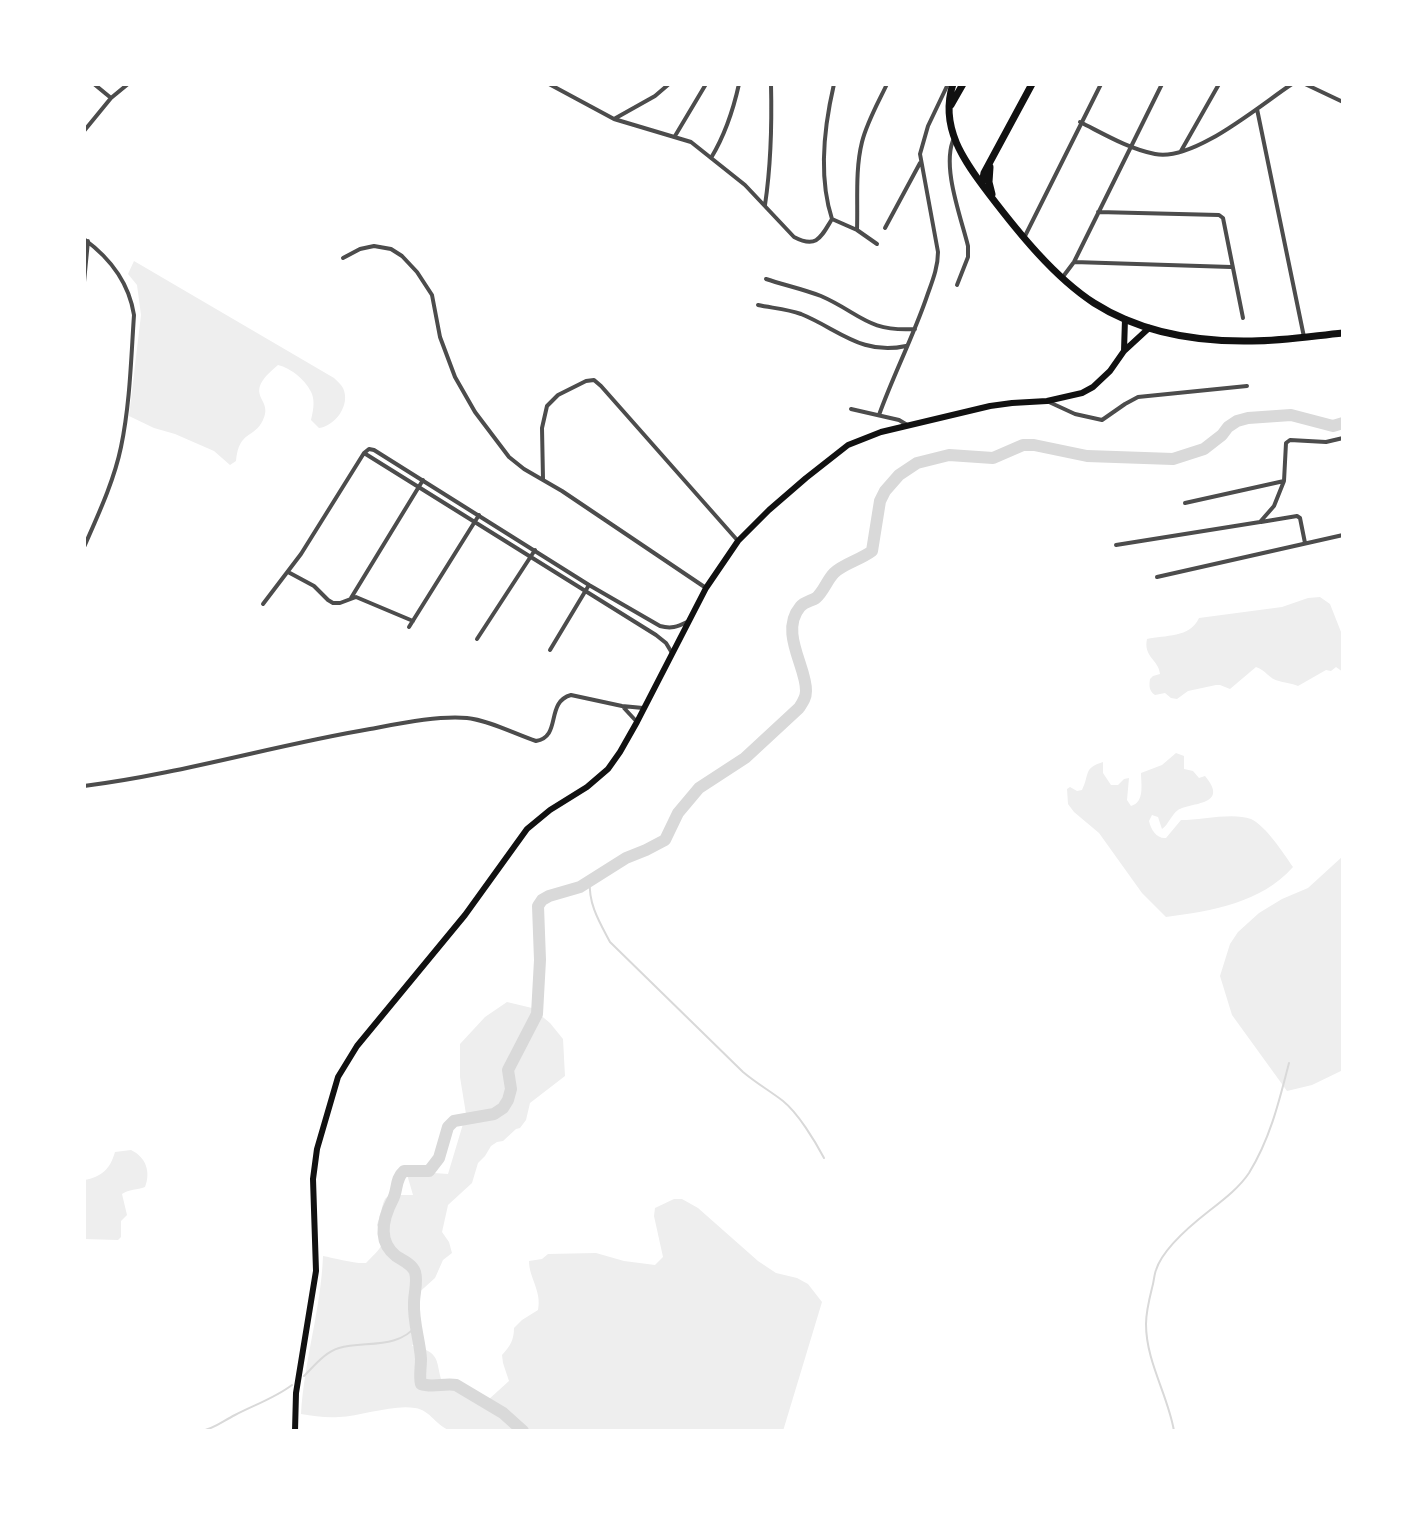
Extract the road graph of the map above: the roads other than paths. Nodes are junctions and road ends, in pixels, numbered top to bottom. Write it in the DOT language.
graph roads {
  1 [pos="94,84"];
  2 [pos="128,84"];
  3 [pos="549,84"];
  4 [pos="669,84"];
  5 [pos="706,84"];
  6 [pos="739,84"];
  7 [pos="771,84"];
  8 [pos="834,84"];
  9 [pos="887,84"];
  10 [pos="950,84"];
  11 [pos="963,84"];
  12 [pos="1032,84"];
  13 [pos="1101,84"];
  14 [pos="1162,84"];
  15 [pos="1219,84"];
  16 [pos="1292,84"];
  17 [pos="1305,84"];
  18 [pos="111,98"];
  19 [pos="1343,102"];
  20 [pos="951,105"];
  21 [pos="1257,109"];
  22 [pos="614,119"];
  23 [pos="1080,122"];
  24 [pos="84,131"];
  25 [pos="675,136"];
  26 [pos="954,138"];
  27 [pos="1131,146"];
  28 [pos="1181,152"];
  29 [pos="711,158"];
  30 [pos="921,161"];
  31 [pos="992,161"];
  32 [pos="981,183"];
  33 [pos="996,204"];
  34 [pos="765,206"];
  35 [pos="1098,212"];
  36 [pos="832,219"];
  37 [pos="885,228"];
  38 [pos="857,230"];
  39 [pos="1024,238"];
  40 [pos="86,240"];
  41 [pos="877,244"];
  42 [pos="343,258"];
  43 [pos="1074,262"];
  44 [pos="1232,267"];
  45 [pos="1062,278"];
  46 [pos="766,279"];
  47 [pos="84,282"];
  48 [pos="957,285"];
  49 [pos="758,305"];
  50 [pos="1243,318"];
  51 [pos="1125,319"];
  52 [pos="1149,328"];
  53 [pos="915,329"];
  54 [pos="1343,333"];
  55 [pos="1304,337"];
  56 [pos="908,345"];
  57 [pos="1124,351"];
  58 [pos="1247,386"];
  59 [pos="1047,401"];
  60 [pos="851,409"];
  61 [pos="879,415"];
  62 [pos="909,426"];
  63 [pos="1343,438"];
  64 [pos="364,453"];
  65 [pos="543,479"];
  66 [pos="423,480"];
  67 [pos="1284,481"];
  68 [pos="419,488"];
  69 [pos="1185,503"];
  70 [pos="479,515"];
  71 [pos="475,522"];
  72 [pos="1260,522"];
  73 [pos="1343,535"];
  74 [pos="738,541"];
  75 [pos="1305,543"];
  76 [pos="1116,545"];
  77 [pos="84,547"];
  78 [pos="535,550"];
  79 [pos="531,558"];
  80 [pos="288,572"];
  81 [pos="1157,577"];
  82 [pos="589,585"];
  83 [pos="706,588"];
  84 [pos="585,592"];
  85 [pos="351,598"];
  86 [pos="263,604"];
  87 [pos="413,621"];
  88 [pos="687,622"];
  89 [pos="409,627"];
  90 [pos="477,639"];
  91 [pos="550,650"];
  92 [pos="672,653"];
  93 [pos="622,706"];
  94 [pos="643,708"];
  95 [pos="637,722"];
  96 [pos="84,784"];
  97 [pos="295,1431"];
  1 -- 18 [label="street"];
  2 -- 18 [label="street"];
  3 -- 22 [label="street"];
  4 -- 22 [label="street"];
  5 -- 25 [label="street"];
  6 -- 29 [label="street"];
  7 -- 34 [label="street"];
  8 -- 36 [label="street"];
  9 -- 38 [label="street"];
  10 -- 20 [label="main road"];
  10 -- 30 [label="street"];
  11 -- 20 [label="main road"];
  12 -- 31 [label="main road"];
  13 -- 23 [label="street"];
  14 -- 27 [label="street"];
  15 -- 28 [label="street"];
  16 -- 21 [label="street"];
  17 -- 19 [label="street"];
  18 -- 24 [label="street"];
  20 -- 26 [label="main road"];
  21 -- 28 [label="street"];
  21 -- 55 [label="street"];
  22 -- 25 [label="street"];
  23 -- 27 [label="street"];
  23 -- 39 [label="street"];
  25 -- 29 [label="street"];
  26 -- 32 [label="main road"];
  26 -- 48 [label="street"];
  27 -- 28 [label="street"];
  27 -- 35 [label="street"];
  29 -- 34 [label="street"];
  30 -- 37 [label="street"];
  30 -- 53 [label="street"];
  31 -- 32 [label="main road"];
  31 -- 33 [label="main road"];
  32 -- 33 [label="main road"];
  33 -- 39 [label="main road"];
  34 -- 36 [label="street"];
  35 -- 43 [label="street"];
  35 -- 44 [label="street"];
  36 -- 38 [label="street"];
  38 -- 41 [label="street"];
  39 -- 45 [label="main road"];
  40 -- 47 [label="street"];
  40 -- 77 [label="street"];
  42 -- 65 [label="street"];
  43 -- 44 [label="street"];
  43 -- 45 [label="street"];
  44 -- 50 [label="street"];
  45 -- 51 [label="main road"];
  46 -- 53 [label="street"];
  49 -- 56 [label="street"];
  51 -- 52 [label="main road"];
  51 -- 57 [label="main road"];
  52 -- 55 [label="main road"];
  52 -- 57 [label="main road"];
  53 -- 56 [label="street"];
  54 -- 55 [label="main road"];
  56 -- 61 [label="street"];
  57 -- 59 [label="main road"];
  58 -- 59 [label="street"];
  59 -- 62 [label="main road"];
  60 -- 61 [label="street"];
  61 -- 62 [label="street"];
  62 -- 74 [label="main road"];
  63 -- 67 [label="street"];
  64 -- 66 [label="street"];
  64 -- 68 [label="street"];
  64 -- 80 [label="street"];
  65 -- 74 [label="street"];
  65 -- 83 [label="street"];
  66 -- 68 [label="street"];
  66 -- 70 [label="street"];
  67 -- 69 [label="street"];
  67 -- 72 [label="street"];
  68 -- 71 [label="street"];
  68 -- 85 [label="street"];
  70 -- 71 [label="street"];
  70 -- 78 [label="street"];
  71 -- 79 [label="street"];
  71 -- 87 [label="street"];
  72 -- 75 [label="street"];
  72 -- 76 [label="street"];
  73 -- 75 [label="street"];
  74 -- 83 [label="main road"];
  75 -- 81 [label="street"];
  78 -- 79 [label="street"];
  78 -- 82 [label="street"];
  79 -- 84 [label="street"];
  79 -- 90 [label="street"];
  80 -- 85 [label="street"];
  80 -- 86 [label="street"];
  82 -- 84 [label="street"];
  82 -- 88 [label="street"];
  83 -- 88 [label="main road"];
  84 -- 91 [label="street"];
  84 -- 92 [label="street"];
  85 -- 87 [label="street"];
  87 -- 89 [label="street"];
  88 -- 92 [label="main road"];
  92 -- 94 [label="main road"];
  93 -- 94 [label="street"];
  93 -- 95 [label="street"];
  93 -- 96 [label="street"];
  94 -- 95 [label="main road"];
  95 -- 97 [label="main road"];
}
